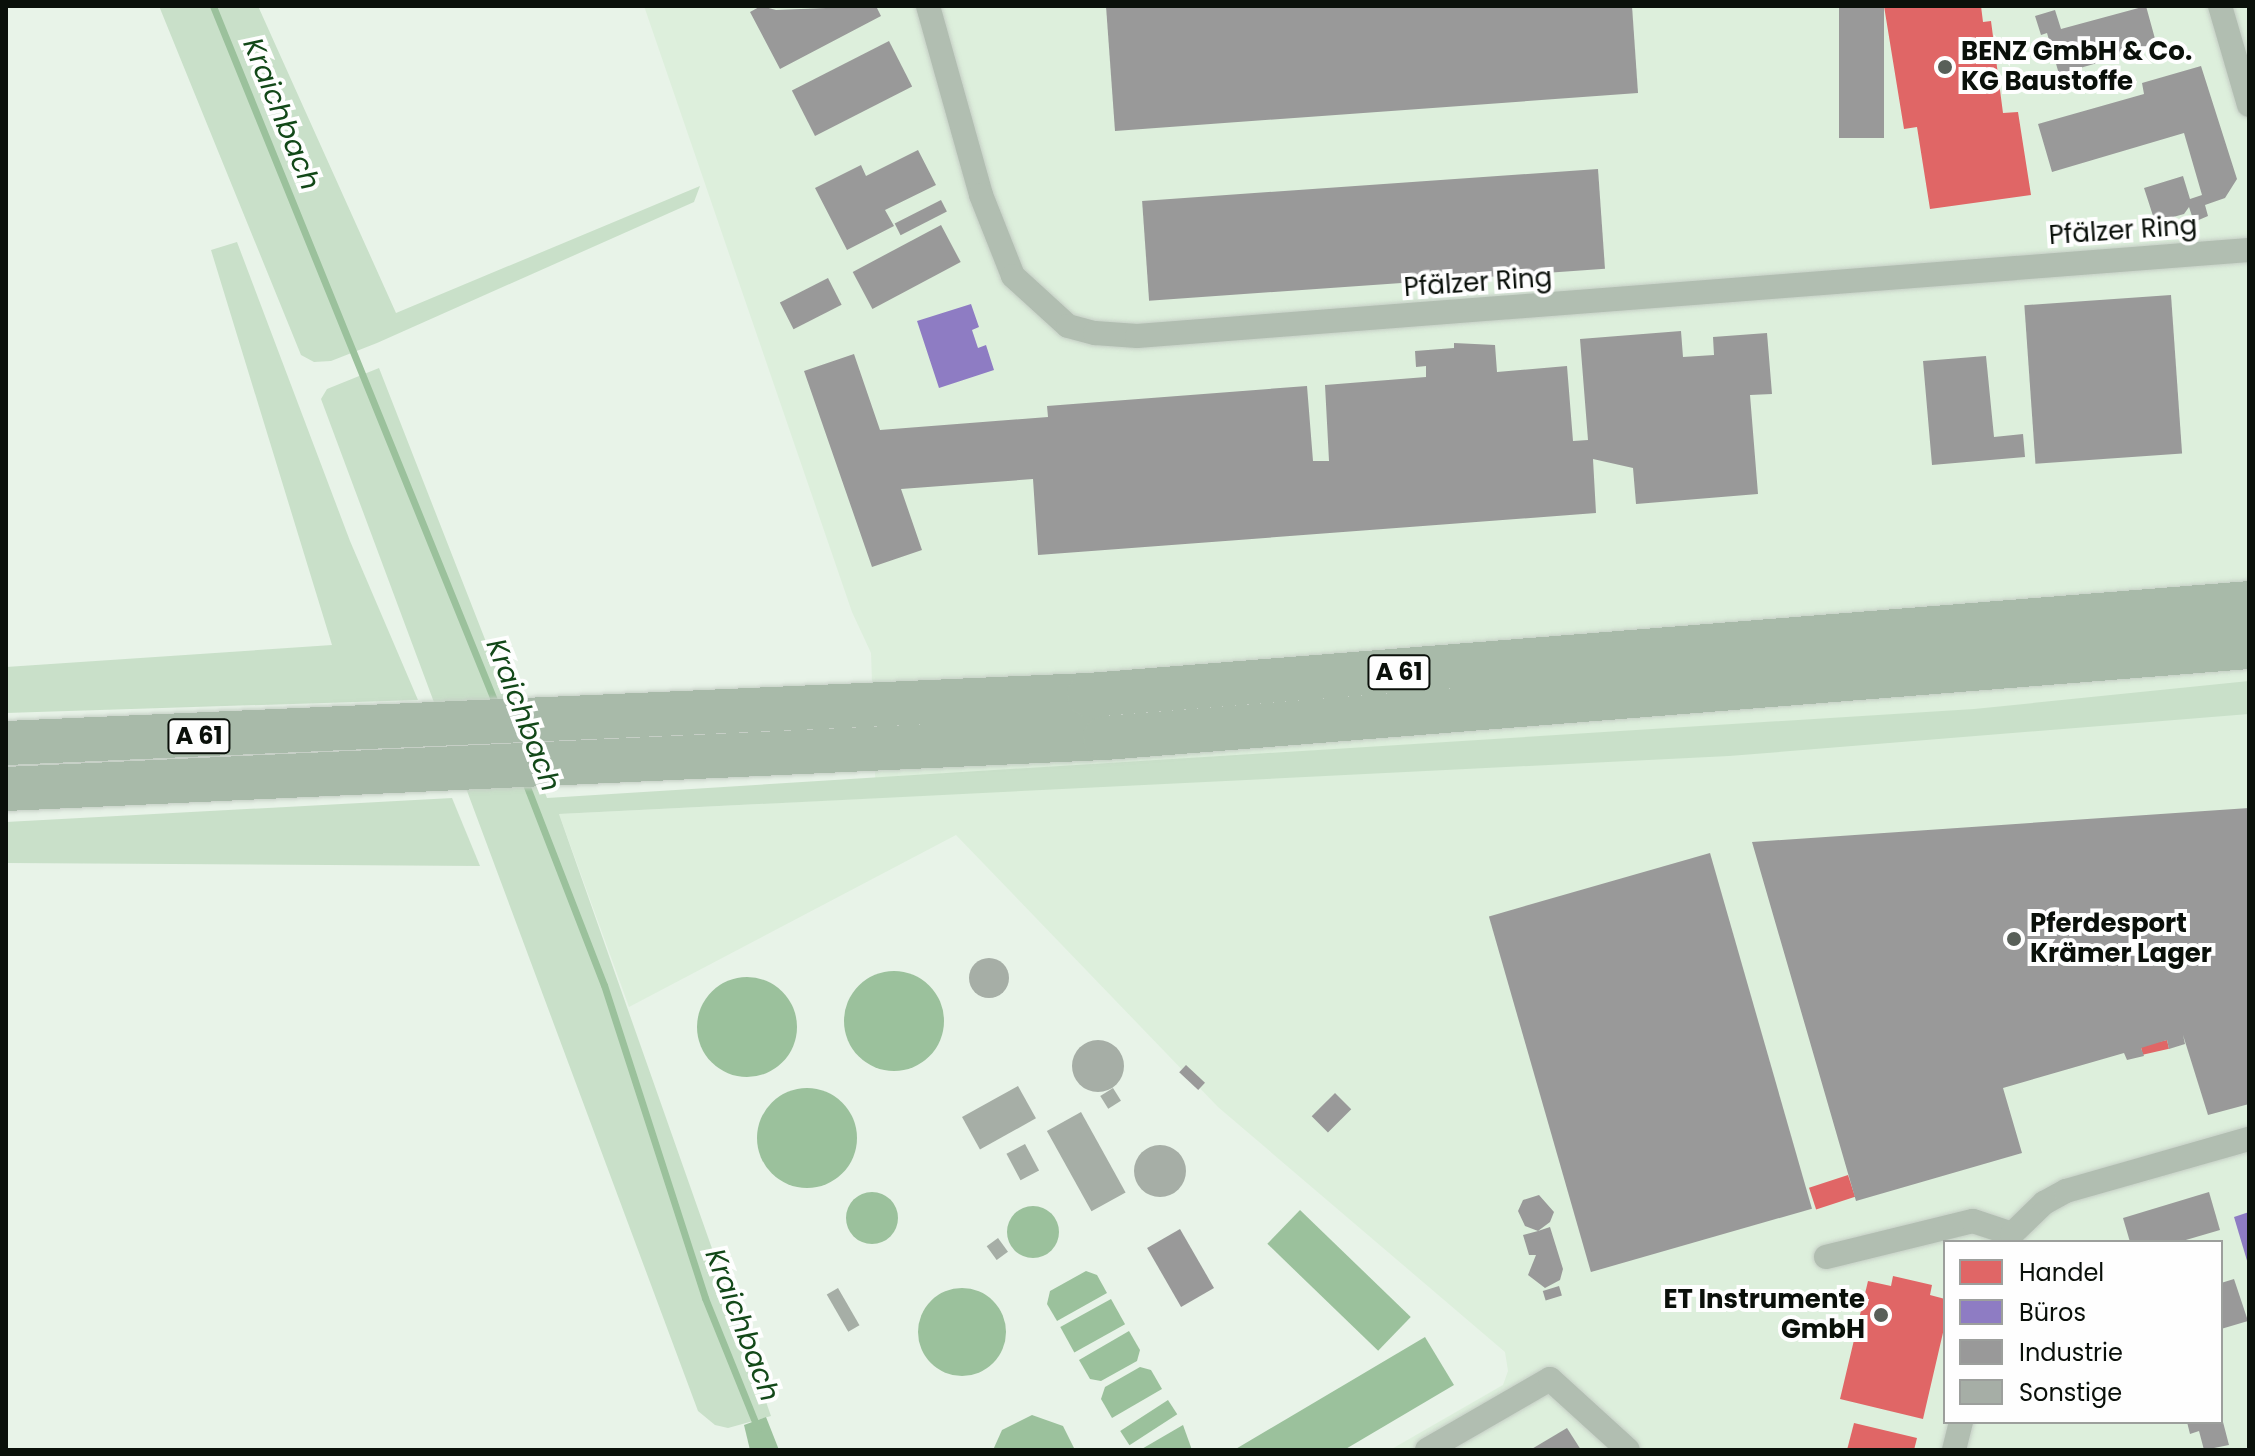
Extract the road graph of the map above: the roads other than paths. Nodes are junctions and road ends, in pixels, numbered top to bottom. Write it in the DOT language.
graph roads {
  1 [pos="928,6"];
  2 [pos="2220,6"];
  3 [pos="2249,105"];
  4 [pos="2249,250"];
  5 [pos="2249,603"];
  6 [pos="2249,647"];
  7 [pos="6,743"];
  8 [pos="6,789"];
  9 [pos="2249,1139"];
  10 [pos="2010,1238"];
  11 [pos="1826,1257"];
  12 [pos="1960,1424"];
  13 [pos="1427,1450"];
  14 [pos="1628,1450"];
  15 [pos="1954,1450"];
  1 -- 4 [label="street, Pfälzer Ring"];
  2 -- 3 [label="street"];
  5 -- 7 [label="highway, A 61"];
  6 -- 8 [label="highway, A 61"];
  9 -- 10 [label="street"];
  10 -- 11 [label="street"];
  12 -- 15 [label="street"];
  13 -- 14 [label="street"];
}
